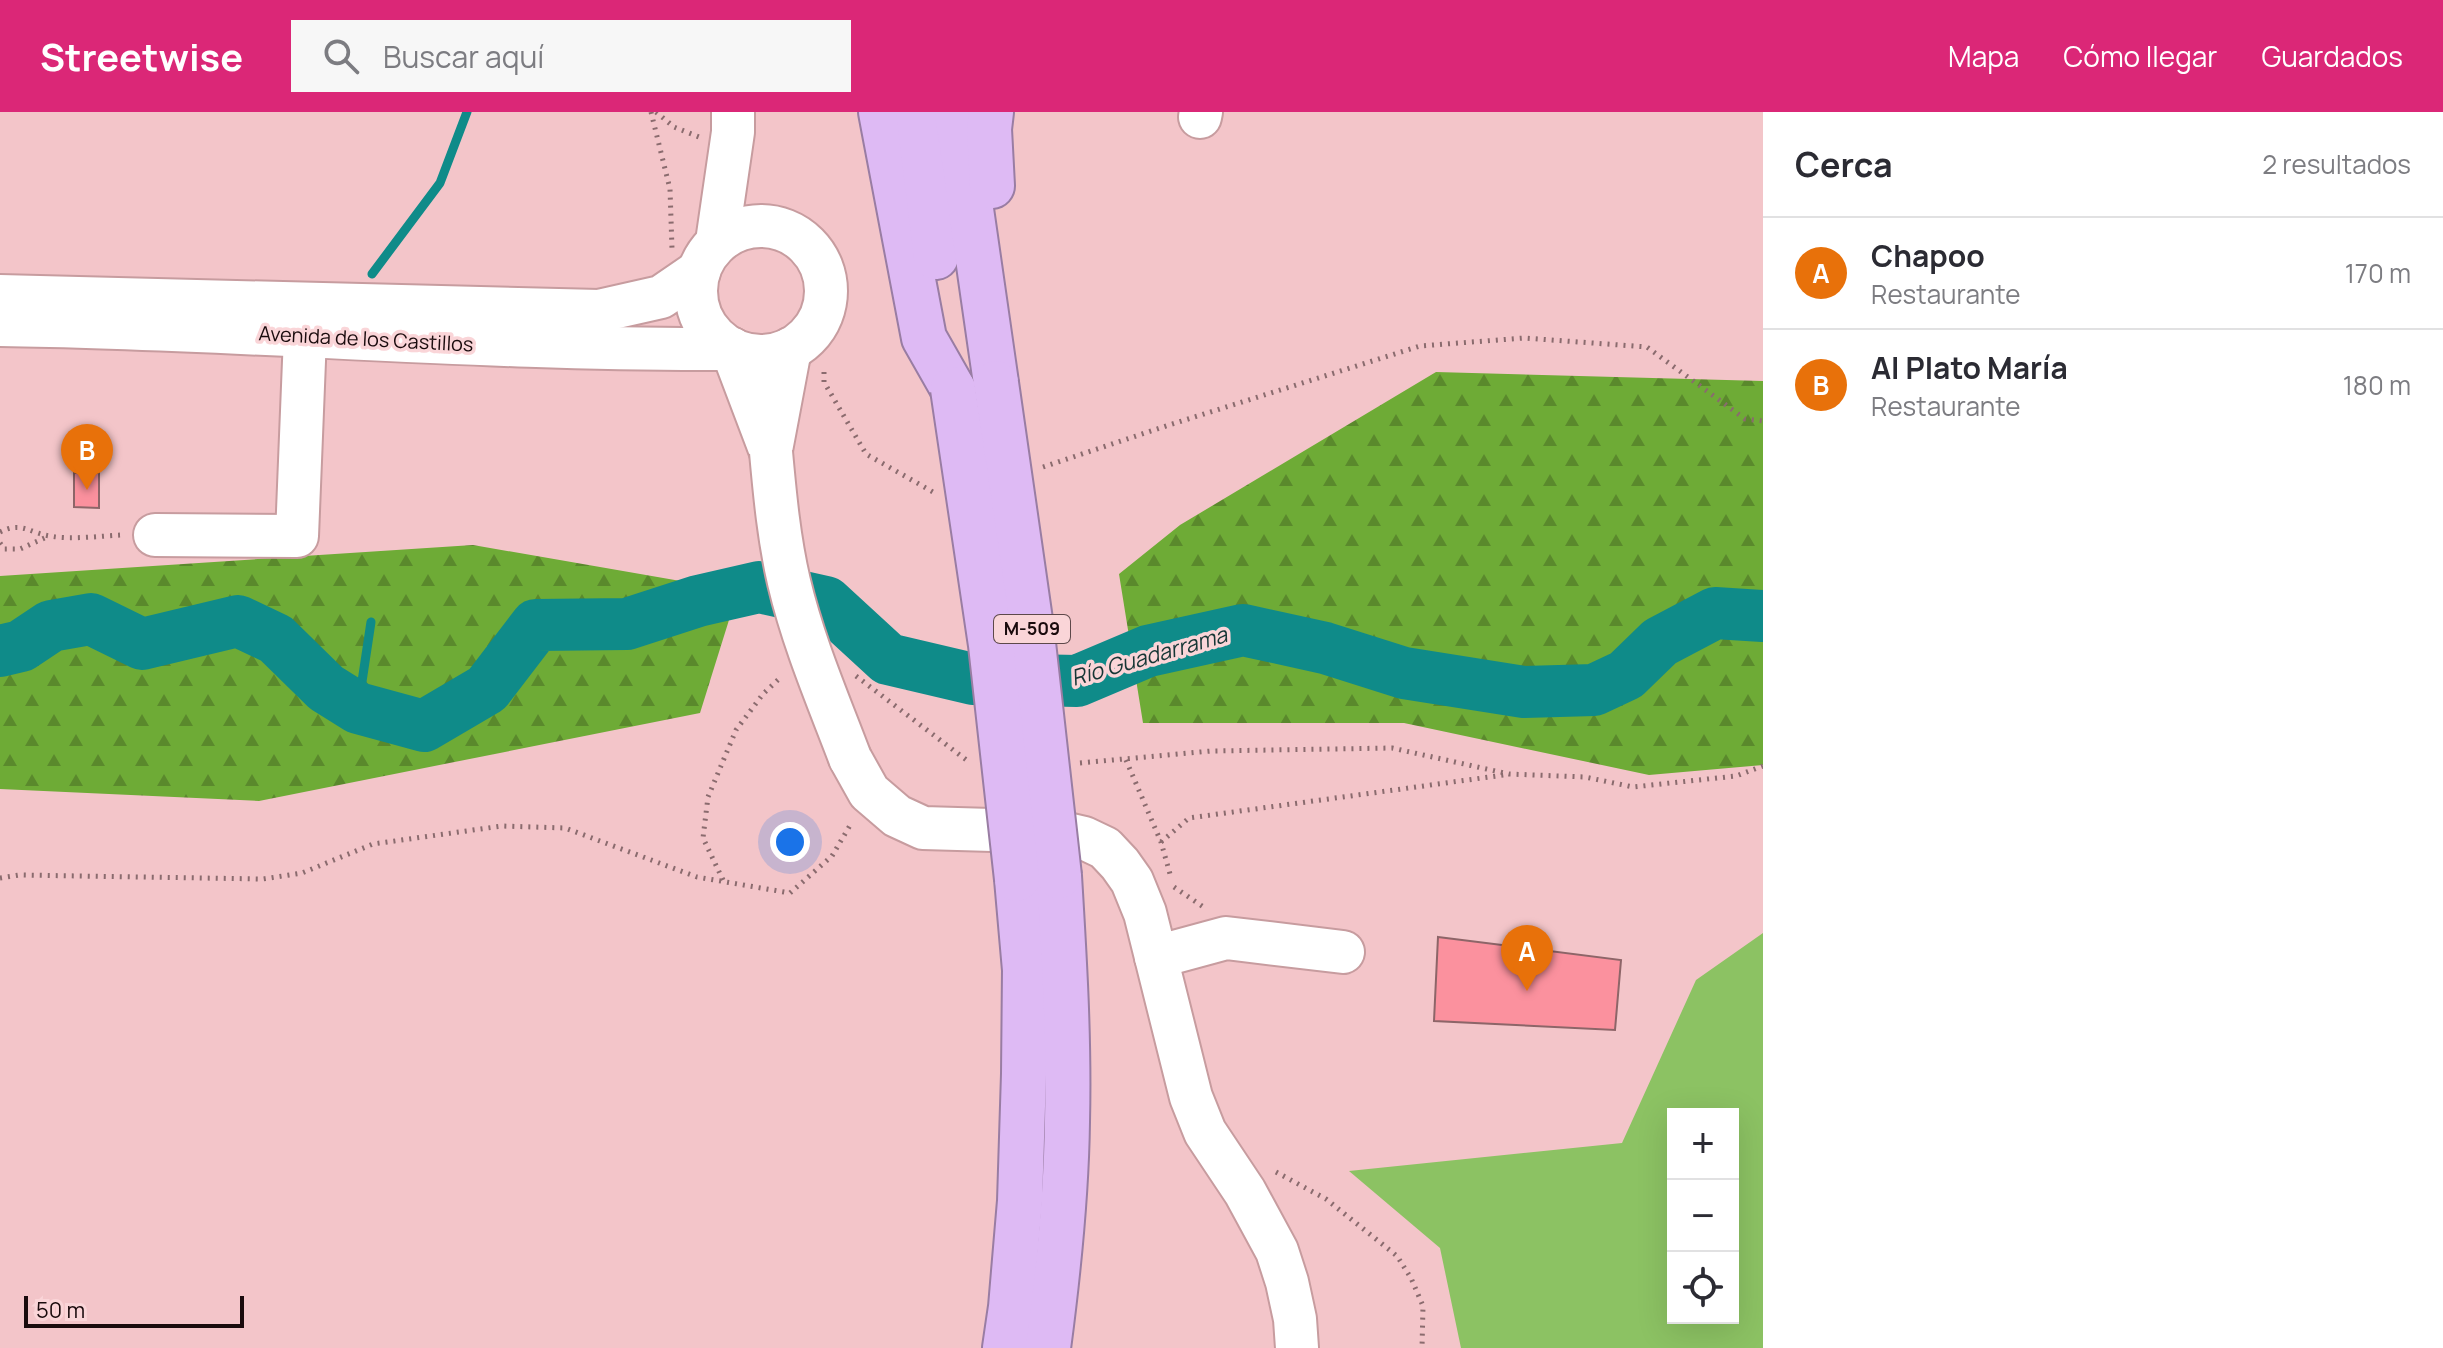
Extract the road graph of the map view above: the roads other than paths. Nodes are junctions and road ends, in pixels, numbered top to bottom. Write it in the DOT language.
graph roads {
  1 [pos="881,112"];
  2 [pos="918,112"];
  3 [pos="957,112"];
  4 [pos="991,112"];
  5 [pos="733,122"];
  6 [pos="767,226"];
  7 [pos="696,268"];
  8 [pos="0,296"];
  9 [pos="0,325"];
  10 [pos="987,328"];
  11 [pos="305,336"];
  12 [pos="732,349"];
  13 [pos="790,349"];
  14 [pos="953,389"];
  15 [pos="771,452"];
  16 [pos="155,535"];
  17 [pos="1343,952"];
  18 [pos="1156,957"];
  19 [pos="1005,1348"];
  20 [pos="1048,1348"];
  21 [pos="1297,1348"];
  1 -- 14 [label="highway"];
  2 -- 14 [label="highway, M-509"];
  3 -- 10 [label="highway, M-509"];
  4 -- 10 [label="highway"];
  5 -- 6 [label="street"];
  5 -- 7 [label="street"];
  6 -- 7 [label="street"];
  6 -- 13 [label="street"];
  7 -- 8 [label="street, Avenida de los Castillos"];
  7 -- 12 [label="street"];
  9 -- 11 [label="street, Avenida de los Castillos"];
  10 -- 20 [label="highway, M-509, bridge"];
  11 -- 12 [label="street, Avenida de los Castillos"];
  11 -- 16 [label="street"];
  12 -- 13 [label="street"];
  12 -- 15 [label="street"];
  13 -- 15 [label="street"];
  14 -- 19 [label="highway, M-509, bridge"];
  15 -- 18 [label="street, bridge"];
  17 -- 18 [label="street"];
  18 -- 21 [label="street"];
}
